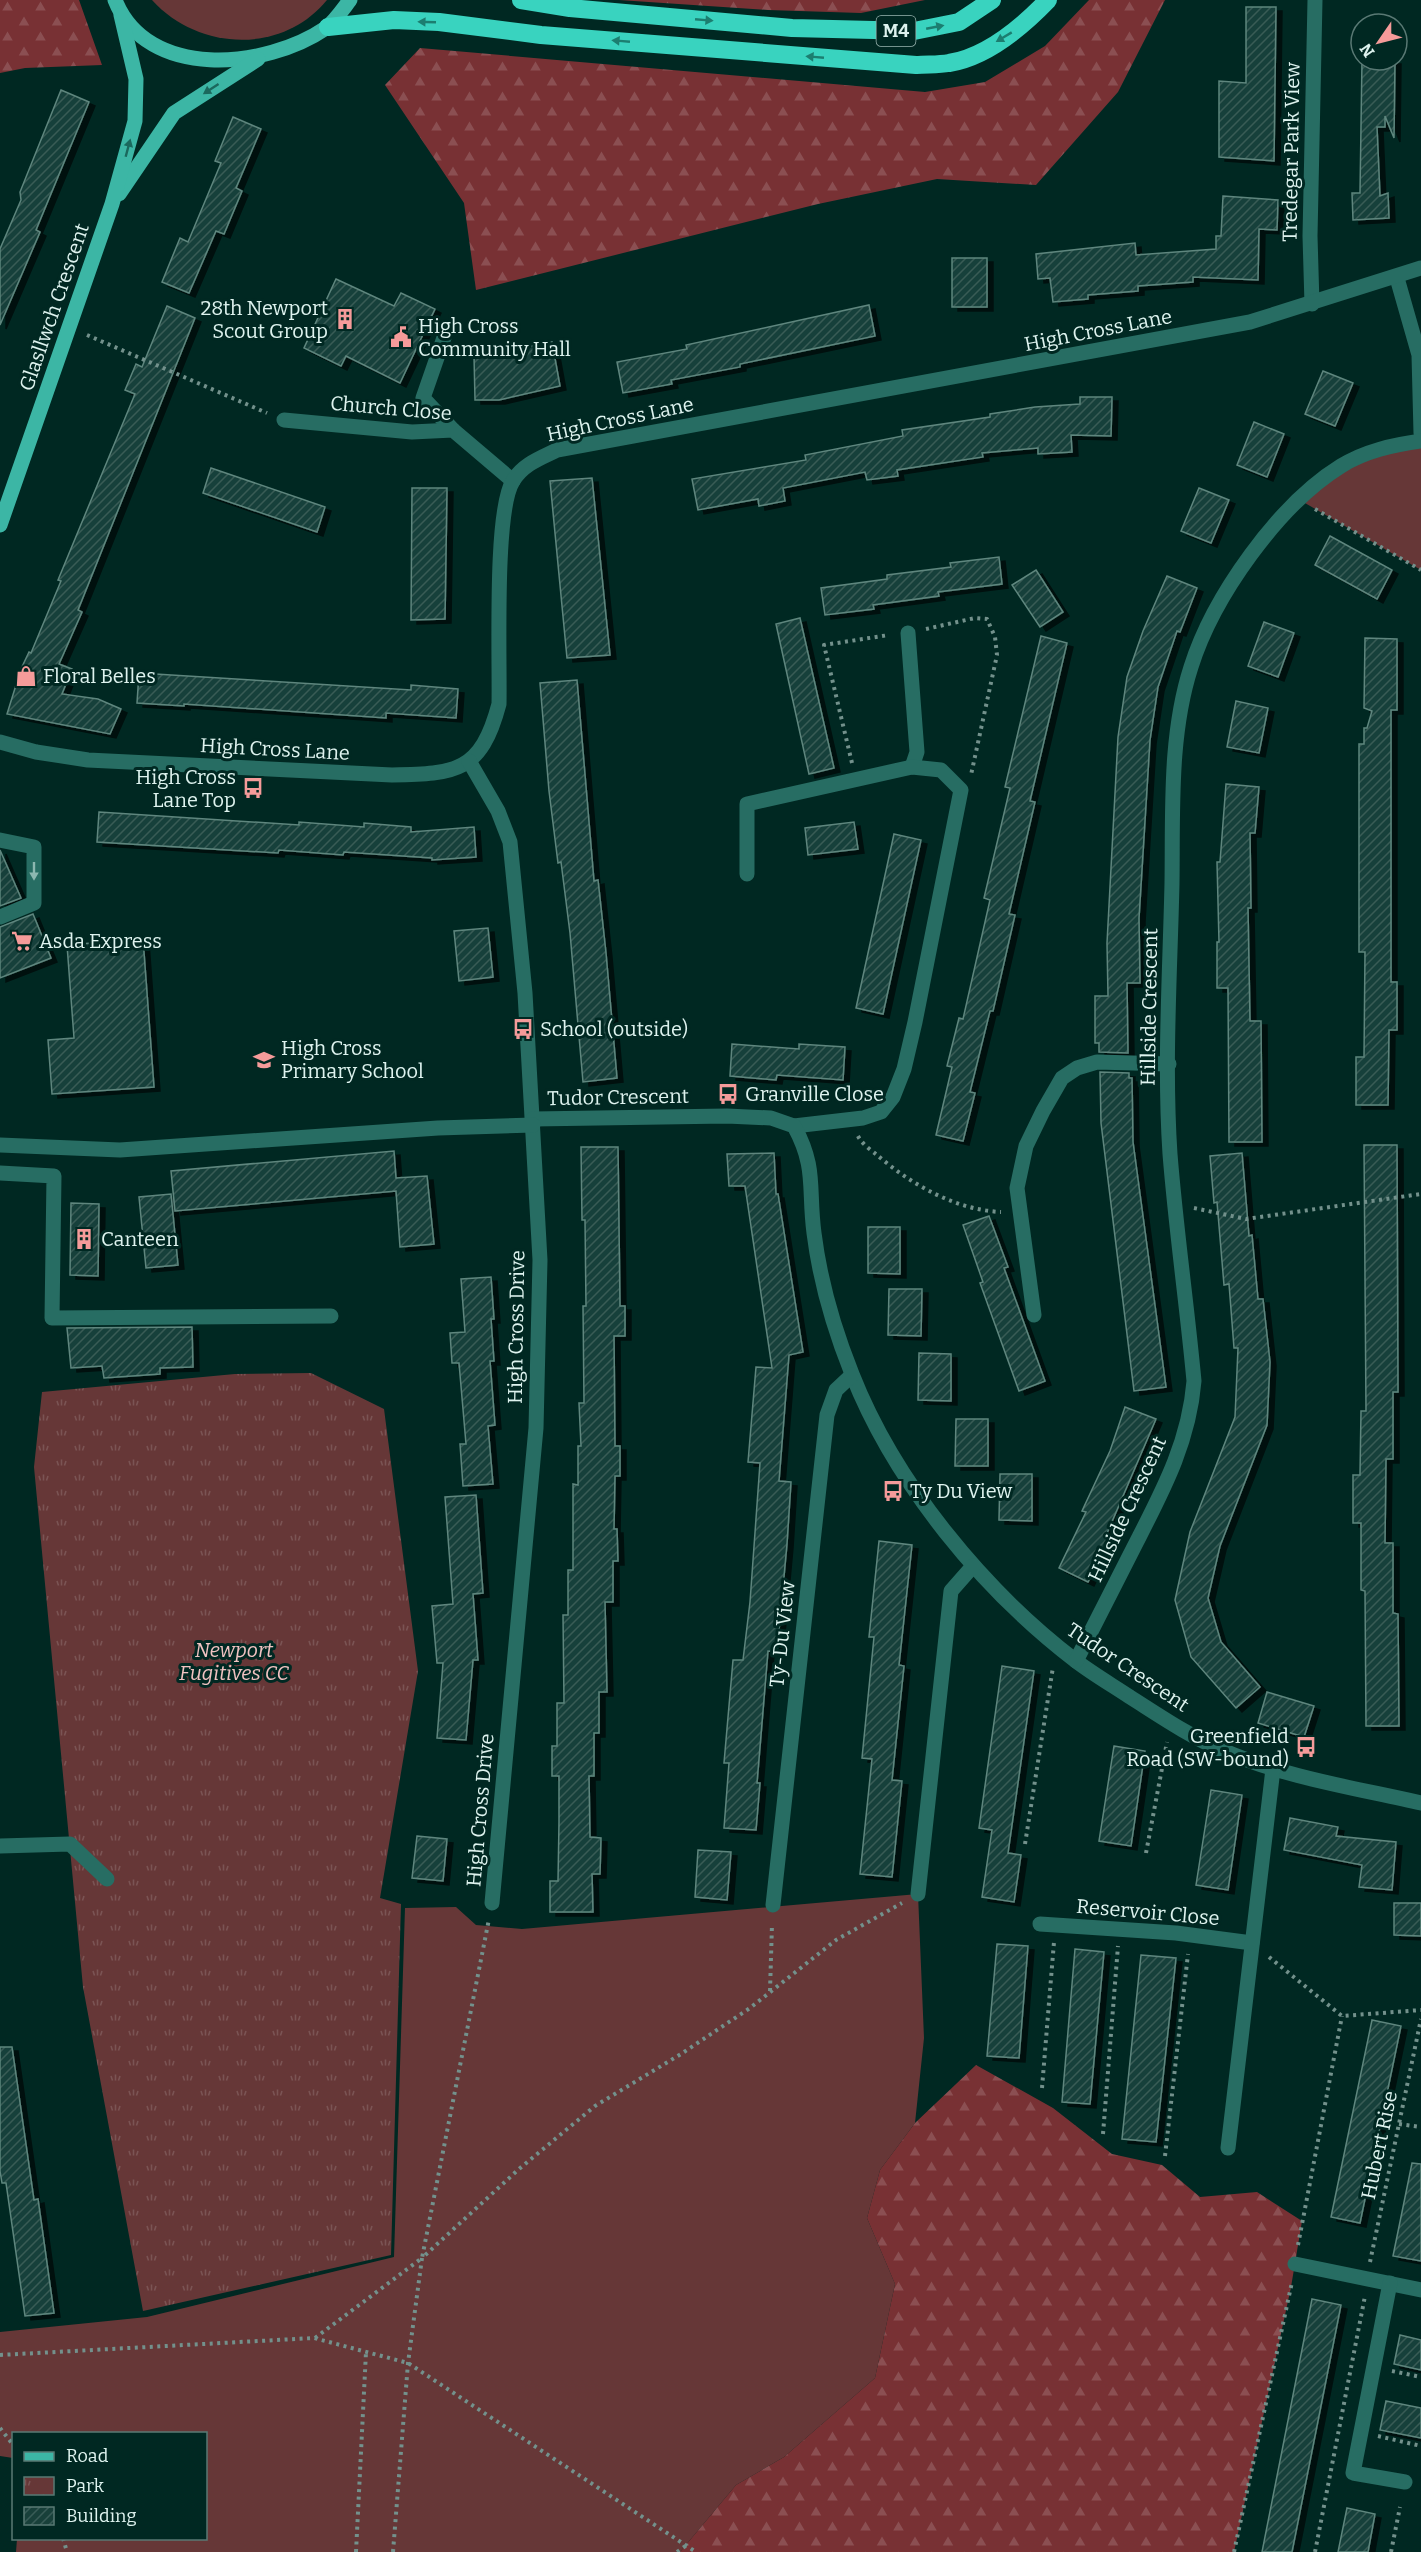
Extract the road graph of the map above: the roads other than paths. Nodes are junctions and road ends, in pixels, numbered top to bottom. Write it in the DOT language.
graph roads {
  1 [pos="115,0"];
  2 [pos="350,0"];
  3 [pos="521,0"];
  4 [pos="992,0"];
  5 [pos="1048,0"];
  6 [pos="1315,0"];
  7 [pos="121,15"];
  8 [pos="328,27"];
  9 [pos="260,57"];
  10 [pos="112,204"];
  11 [pos="1421,268"];
  12 [pos="1397,278"];
  13 [pos="1312,304"];
  14 [pos="447,329"];
  15 [pos="284,420"];
  16 [pos="453,430"];
  17 [pos="1421,433"];
  18 [pos="1421,441"];
  19 [pos="513,480"];
  20 [pos="0,525"];
  21 [pos="908,633"];
  22 [pos="0,742"];
  23 [pos="469,761"];
  24 [pos="912,767"];
  25 [pos="0,840"];
  26 [pos="747,874"];
  27 [pos="0,917"];
  28 [pos="1169,1064"];
  29 [pos="533,1122"];
  30 [pos="794,1126"];
  31 [pos="0,1145"];
  32 [pos="0,1173"];
  33 [pos="1034,1315"];
  34 [pos="330,1316"];
  35 [pos="852,1375"];
  36 [pos="973,1566"];
  37 [pos="1076,1661"];
  38 [pos="1273,1769"];
  39 [pos="1421,1803"];
  40 [pos="0,1846"];
  41 [pos="107,1879"];
  42 [pos="918,1894"];
  43 [pos="492,1903"];
  44 [pos="773,1905"];
  45 [pos="1048,1925"];
  46 [pos="1252,1943"];
  47 [pos="1228,2148"];
  48 [pos="1295,2264"];
  49 [pos="1390,2283"];
  50 [pos="1421,2290"];
  51 [pos="1405,2482"];
  1 -- 7 [label="main road, Glasllwch Crescent"];
  2 -- 8 [label="main road"];
  3 -- 4 [label="highway, M4, one-way"];
  5 -- 8 [label="highway, one-way"];
  6 -- 13 [label="street, Tredegar Park View"];
  7 -- 9 [label="main road"];
  10 -- 7 [label="main road, Glasllwch Crescent, one-way"];
  8 -- 9 [label="main road"];
  9 -- 10 [label="main road, Glasllwch Crescent, one-way"];
  10 -- 20 [label="main road, Glasllwch Crescent"];
  11 -- 12 [label="street, High Cross Lane"];
  12 -- 13 [label="street, High Cross Lane"];
  12 -- 17 [label="street"];
  13 -- 19 [label="street, High Cross Lane"];
  14 -- 16 [label="street"];
  15 -- 16 [label="street, Church Close"];
  16 -- 19 [label="street, Church Close"];
  18 -- 28 [label="street, Hillside Crescent"];
  19 -- 23 [label="street, High Cross Lane"];
  21 -- 24 [label="street"];
  22 -- 23 [label="street, High Cross Lane"];
  23 -- 29 [label="street, High Cross Drive"];
  24 -- 26 [label="street"];
  24 -- 30 [label="street"];
  25 -- 27 [label="street, one-way"];
  28 -- 33 [label="street"];
  28 -- 37 [label="street, Hillside Crescent"];
  29 -- 30 [label="street, Tudor Crescent"];
  29 -- 31 [label="street, Tudor Crescent"];
  29 -- 43 [label="street, High Cross Drive"];
  30 -- 35 [label="street, Tudor Crescent"];
  32 -- 34 [label="street"];
  35 -- 36 [label="street, Tudor Crescent"];
  35 -- 44 [label="street, Ty-Du View"];
  36 -- 37 [label="street, Tudor Crescent"];
  36 -- 42 [label="street"];
  37 -- 38 [label="street, Tudor Crescent"];
  38 -- 39 [label="street, Tudor Crescent"];
  38 -- 46 [label="street"];
  40 -- 41 [label="street"];
  45 -- 46 [label="street, Reservoir Close"];
  46 -- 47 [label="street"];
  48 -- 49 [label="street"];
  49 -- 50 [label="street"];
  49 -- 51 [label="street"];
}
